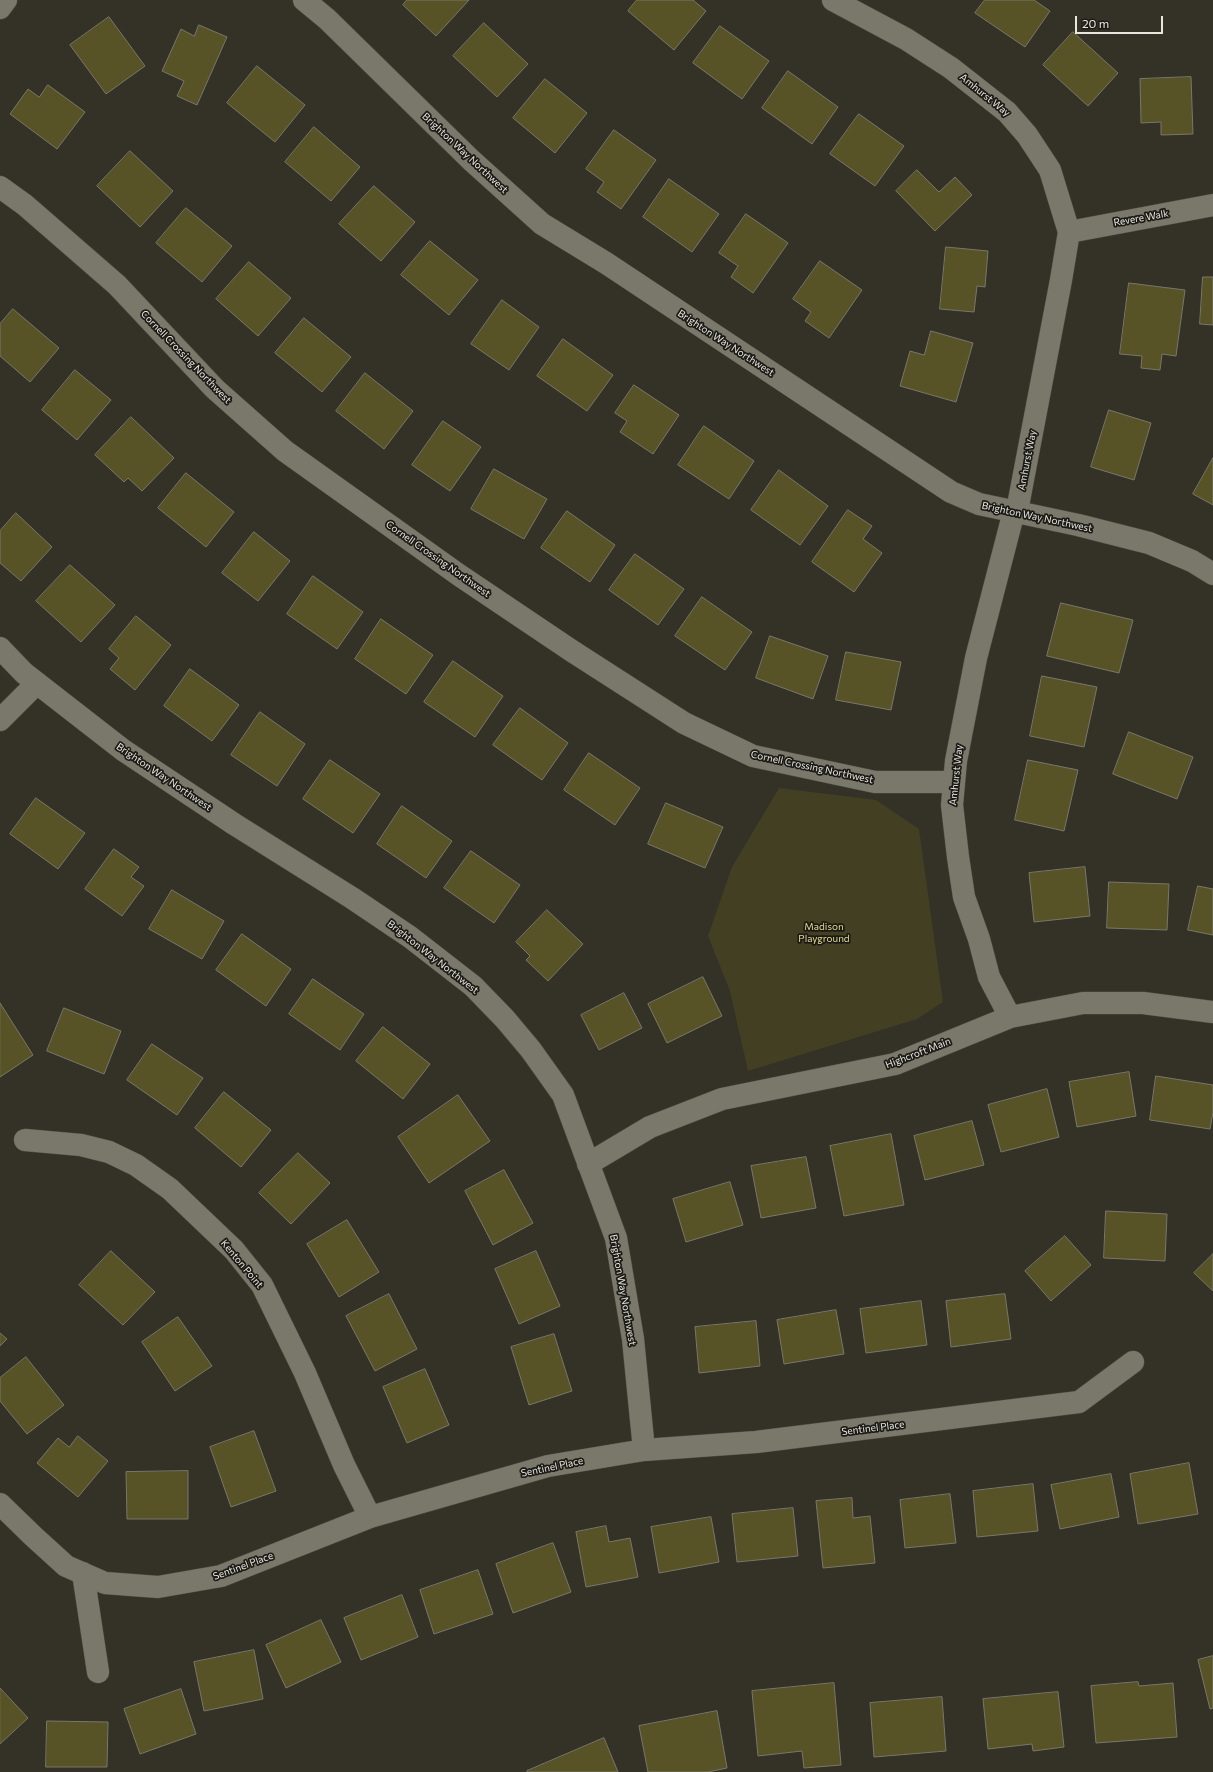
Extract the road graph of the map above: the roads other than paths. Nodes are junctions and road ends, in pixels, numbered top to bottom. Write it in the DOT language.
graph roads {
  1 [pos="6,0"];
  2 [pos="304,0"];
  3 [pos="833,0"];
  4 [pos="0,8"];
  5 [pos="0,187"];
  6 [pos="1213,205"];
  7 [pos="1069,232"];
  8 [pos="1017,511"];
  9 [pos="1213,574"];
  10 [pos="0,648"];
  11 [pos="37,683"];
  12 [pos="0,720"];
  13 [pos="954,782"];
  14 [pos="1213,1012"];
  15 [pos="1010,1017"];
  16 [pos="25,1140"];
  17 [pos="588,1164"];
  18 [pos="1133,1362"];
  19 [pos="644,1450"];
  20 [pos="0,1504"];
  21 [pos="370,1517"];
  22 [pos="83,1573"];
  23 [pos="98,1672"];
  1 -- 4 [label="street"];
  2 -- 8 [label="street, Brighton Way Northwest"];
  3 -- 7 [label="street, Amhurst Way"];
  5 -- 13 [label="street, Cornell Crossing Northwest"];
  6 -- 7 [label="street, Revere Walk"];
  7 -- 8 [label="street, Amhurst Way"];
  8 -- 9 [label="street, Brighton Way Northwest"];
  8 -- 13 [label="street, Amhurst Way"];
  10 -- 11 [label="street, Brighton Way Northwest"];
  11 -- 12 [label="street"];
  11 -- 17 [label="street, Brighton Way Northwest"];
  13 -- 15 [label="street, Amhurst Way"];
  14 -- 15 [label="street, Highcroft Main"];
  15 -- 17 [label="street, Highcroft Main"];
  16 -- 21 [label="street, Kenton Point"];
  17 -- 19 [label="street, Brighton Way Northwest"];
  18 -- 19 [label="street, Sentinel Place"];
  19 -- 21 [label="street, Sentinel Place"];
  20 -- 22 [label="street, Sentinel Place"];
  21 -- 22 [label="street, Sentinel Place"];
  22 -- 23 [label="street"];
}
